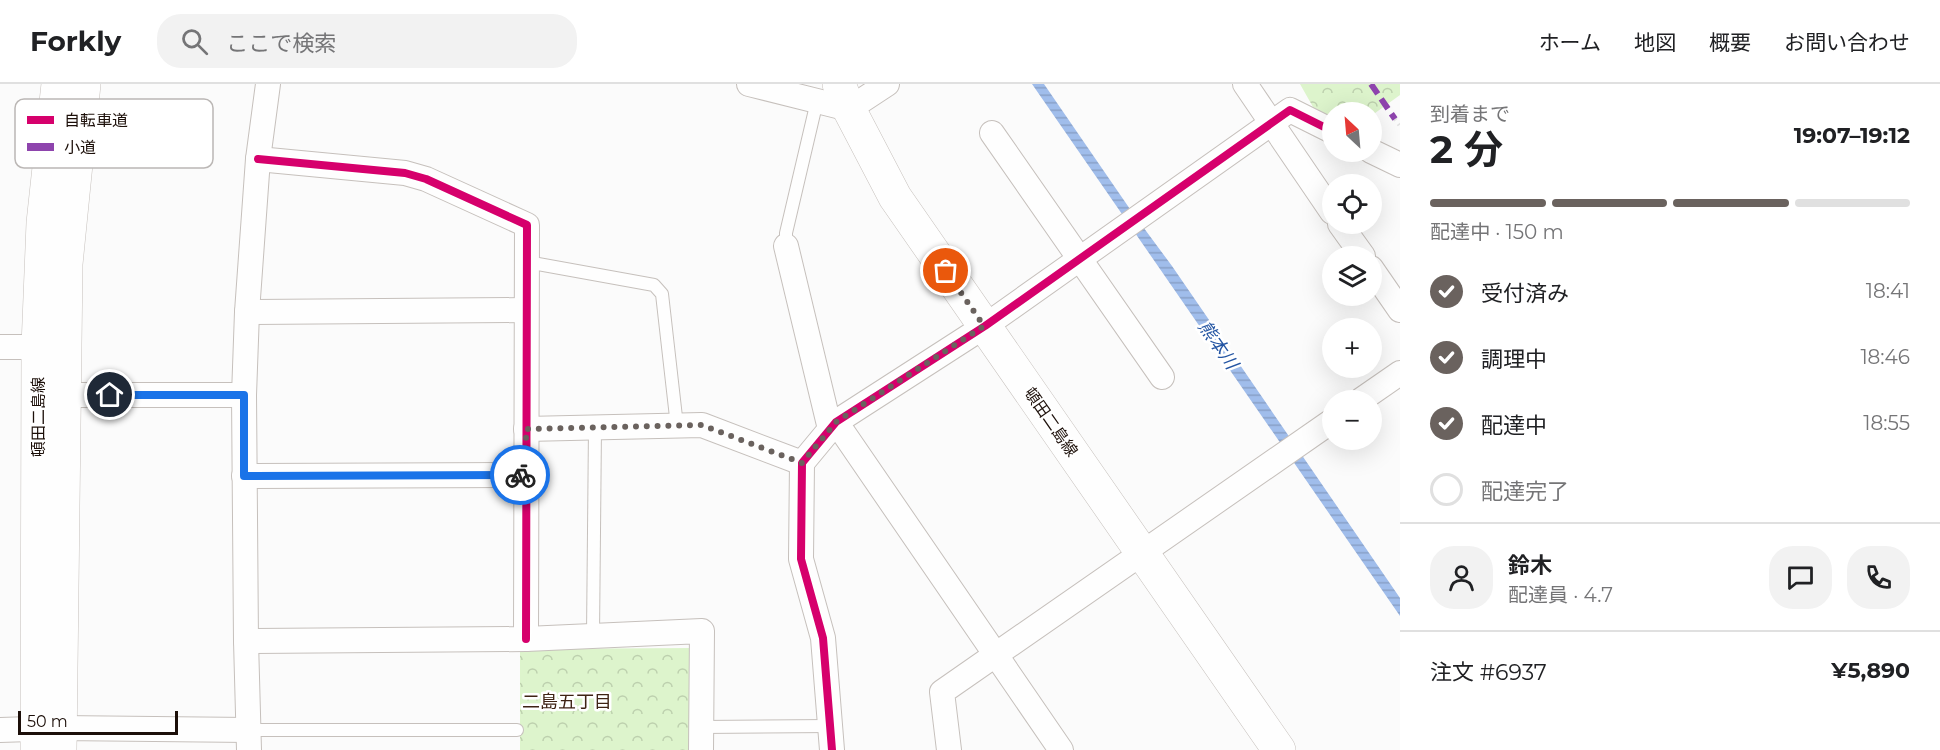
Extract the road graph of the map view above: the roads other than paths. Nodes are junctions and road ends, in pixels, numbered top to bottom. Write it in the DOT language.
graph roads {
  1 [pos="58,84"];
  2 [pos="84,84"];
  3 [pos="268,84"];
  4 [pos="749,84"];
  5 [pos="887,84"];
  6 [pos="1245,84"];
  7 [pos="835,98"];
  8 [pos="56,99"];
  9 [pos="82,99"];
  10 [pos="1271,124"];
  11 [pos="1322,126"];
  12 [pos="992,133"];
  13 [pos="1382,156"];
  14 [pos="258,159"];
  15 [pos="1400,165"];
  16 [pos="49,168"];
  17 [pos="76,168"];
  18 [pos="1322,198"];
  19 [pos="786,246"];
  20 [pos="1078,258"];
  21 [pos="526,262"];
  22 [pos="1382,284"];
  23 [pos="526,310"];
  24 [pos="1400,310"];
  25 [pos="247,312"];
  26 [pos="984,326"];
  27 [pos="0,347"];
  28 [pos="38,347"];
  29 [pos="1400,374"];
  30 [pos="1162,377"];
  31 [pos="1376,390"];
  32 [pos="65,395"];
  33 [pos="244,395"];
  34 [pos="677,426"];
  35 [pos="833,426"];
  36 [pos="595,428"];
  37 [pos="1322,428"];
  38 [pos="526,429"];
  39 [pos="802,463"];
  40 [pos="526,475"];
  41 [pos="244,476"];
  42 [pos="1142,554"];
  43 [pos="593,636"];
  44 [pos="526,639"];
  45 [pos="246,641"];
  46 [pos="997,656"];
  47 [pos="831,726"];
  48 [pos="0,730"];
  49 [pos="517,730"];
  50 [pos="48,739"];
  51 [pos="701,739"];
  52 [pos="249,740"];
  53 [pos="832,750"];
  54 [pos="950,750"];
  55 [pos="1061,750"];
  56 [pos="1279,750"];
  1 -- 8 [label="main road, 頓田二島線"];
  2 -- 9 [label="main road, 頓田二島線"];
  3 -- 14 [label="street"];
  4 -- 7 [label="street"];
  5 -- 7 [label="street"];
  6 -- 10 [label="street"];
  7 -- 19 [label="lane"];
  7 -- 26 [label="main road, 頓田二島線"];
  10 -- 11 [label="street"];
  10 -- 18 [label="street"];
  10 -- 20 [label="street"];
  12 -- 20 [label="street"];
  13 -- 15 [label="street"];
  14 -- 21 [label="street"];
  14 -- 25 [label="street"];
  16 -- 28 [label="main road, 頓田二島線"];
  17 -- 32 [label="main road, 頓田二島線"];
  19 -- 35 [label="street"];
  20 -- 26 [label="street"];
  20 -- 30 [label="street"];
  21 -- 23 [label="street"];
  21 -- 34 [label="lane"];
  22 -- 24 [label="street"];
  23 -- 25 [label="street"];
  23 -- 38 [label="street"];
  25 -- 33 [label="street"];
  26 -- 35 [label="street"];
  26 -- 42 [label="main road, 頓田二島線"];
  27 -- 28 [label="street"];
  28 -- 50 [label="main road, 頓田二島線"];
  29 -- 31 [label="street"];
  32 -- 33 [label="street"];
  32 -- 50 [label="main road, 頓田二島線"];
  33 -- 41 [label="street"];
  34 -- 36 [label="street"];
  34 -- 39 [label="street"];
  35 -- 39 [label="street"];
  35 -- 46 [label="street"];
  36 -- 38 [label="street"];
  36 -- 43 [label="lane"];
  37 -- 42 [label="street"];
  38 -- 40 [label="street"];
  39 -- 47 [label="street"];
  40 -- 41 [label="street"];
  40 -- 44 [label="street"];
  41 -- 45 [label="street"];
  42 -- 46 [label="street"];
  42 -- 56 [label="main road, 頓田二島線"];
  43 -- 44 [label="street"];
  43 -- 51 [label="street"];
  44 -- 45 [label="street"];
  45 -- 52 [label="street"];
  46 -- 54 [label="street"];
  46 -- 55 [label="street"];
  47 -- 51 [label="lane"];
  47 -- 53 [label="street"];
  48 -- 50 [label="street"];
  49 -- 52 [label="lane"];
  50 -- 52 [label="street"];
}
